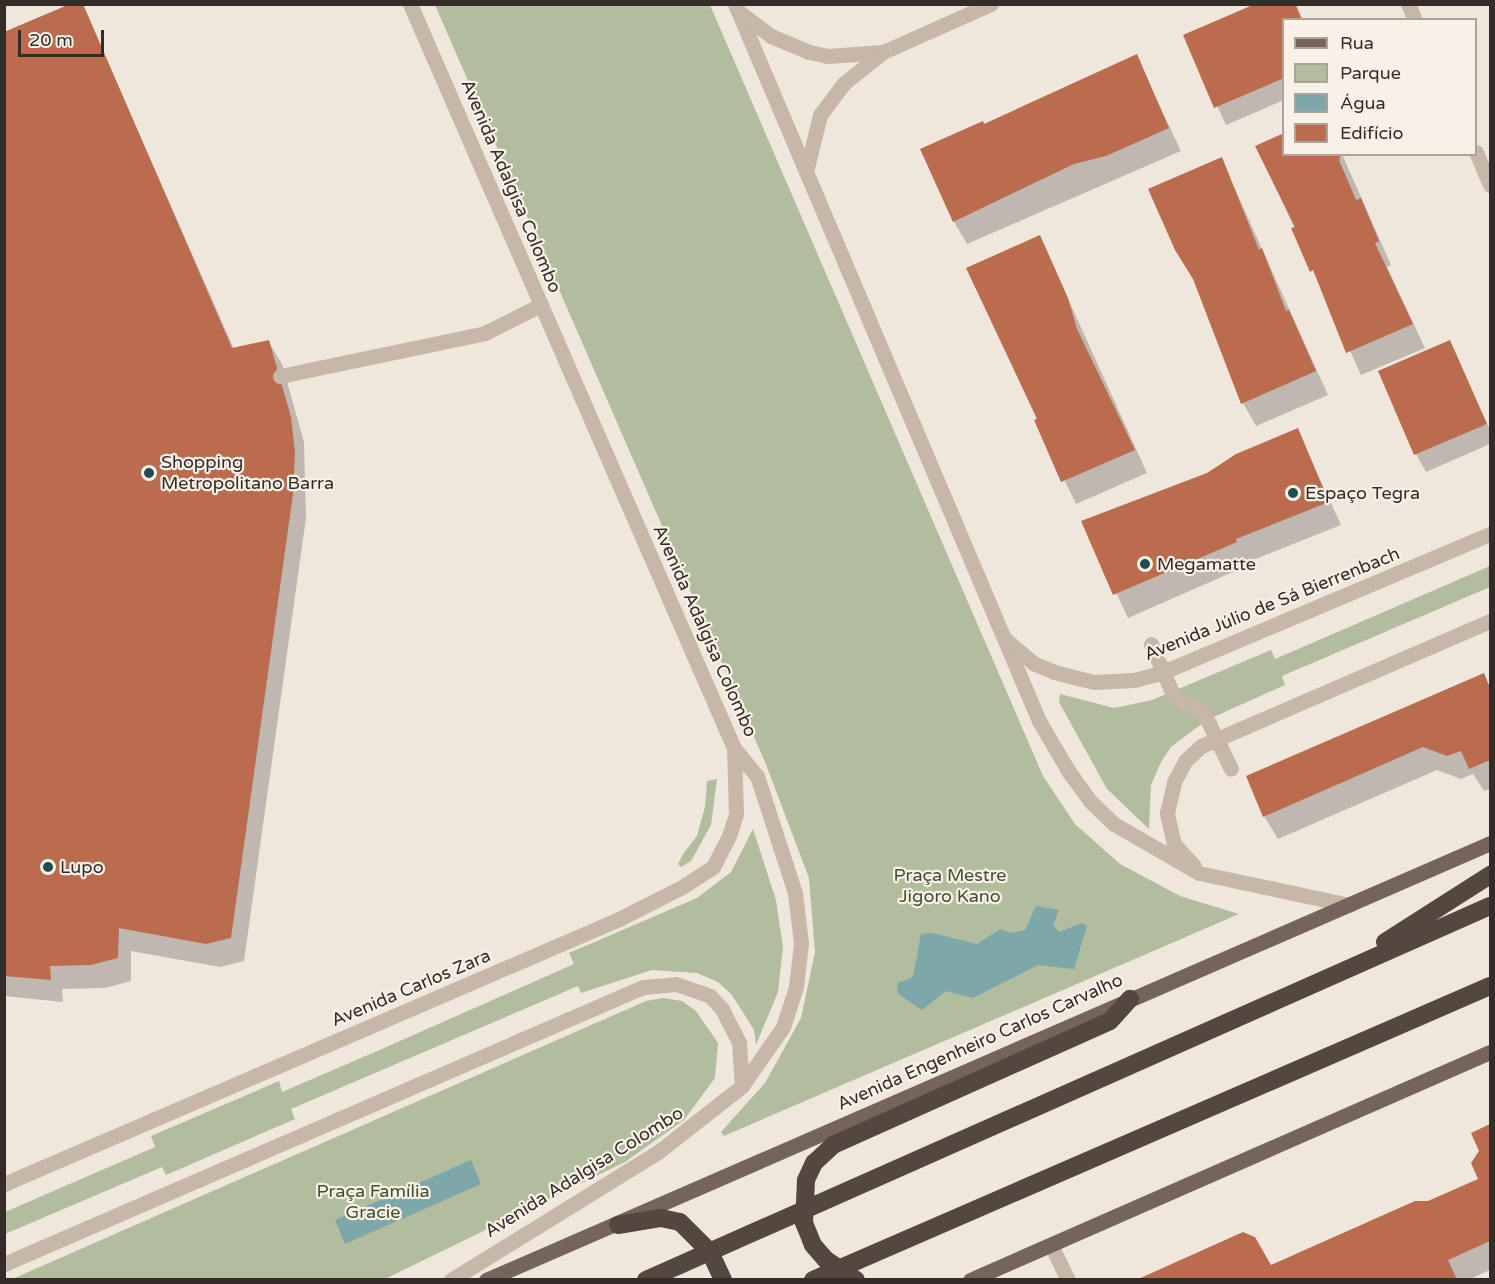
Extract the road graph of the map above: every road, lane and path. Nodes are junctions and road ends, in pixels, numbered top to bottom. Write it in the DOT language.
graph roads {
  1 [pos="411,4"];
  2 [pos="991,4"];
  3 [pos="1408,4"];
  4 [pos="737,8"];
  5 [pos="1414,18"];
  6 [pos="883,52"];
  7 [pos="1477,154"];
  8 [pos="806,172"];
  9 [pos="1491,185"];
  10 [pos="541,305"];
  11 [pos="280,376"];
  12 [pos="1491,534"];
  13 [pos="1491,621"];
  14 [pos="1003,637"];
  15 [pos="1151,644"];
  16 [pos="1163,672"];
  17 [pos="1217,739"];
  18 [pos="734,748"];
  19 [pos="1231,769"];
  20 [pos="1491,843"];
  21 [pos="1199,873"];
  22 [pos="1491,876"];
  23 [pos="1350,905"];
  24 [pos="1491,906"];
  25 [pos="1332,974"];
  26 [pos="1491,986"];
  27 [pos="1130,999"];
  28 [pos="1491,1052"];
  29 [pos="742,1086"];
  30 [pos="4,1184"];
  31 [pos="802,1212"];
  32 [pos="618,1225"];
  33 [pos="1051,1245"];
  34 [pos="710,1252"];
  35 [pos="4,1263"];
  36 [pos="837,1269"];
  37 [pos="451,1280"];
  38 [pos="486,1280"];
  39 [pos="646,1280"];
  40 [pos="723,1280"];
  41 [pos="813,1280"];
  42 [pos="856,1280"];
  43 [pos="970,1280"];
  44 [pos="1068,1280"];
  1 -- 10 [label="street, Avenida Adalgisa Colombo"];
  2 -- 6 [label="street"];
  3 -- 5 [label="street"];
  4 -- 6 [label="street"];
  4 -- 8 [label="street"];
  6 -- 8 [label="street"];
  7 -- 9 [label="street"];
  8 -- 14 [label="street"];
  10 -- 11 [label="street"];
  10 -- 18 [label="street, Avenida Adalgisa Colombo"];
  12 -- 16 [label="street, Avenida Júlio de Sá Bierrenbach"];
  13 -- 17 [label="street"];
  14 -- 16 [label="street, Avenida Júlio de Sá Bierrenbach"];
  14 -- 21 [label="street"];
  15 -- 16 [label="street"];
  16 -- 17 [label="street"];
  17 -- 19 [label="street"];
  17 -- 21 [label="street"];
  18 -- 29 [label="street, Avenida Adalgisa Colombo"];
  18 -- 30 [label="street, Avenida Carlos Zara"];
  20 -- 23 [label="main road, Avenida Engenheiro Carlos Carvalho"];
  21 -- 23 [label="street"];
  22 -- 25 [label="highway"];
  23 -- 27 [label="main road, Avenida Engenheiro Carlos Carvalho"];
  24 -- 25 [label="highway"];
  25 -- 31 [label="highway"];
  26 -- 36 [label="highway"];
  27 -- 31 [label="highway"];
  27 -- 32 [label="main road, Avenida Engenheiro Carlos Carvalho"];
  28 -- 33 [label="main road"];
  29 -- 35 [label="street"];
  29 -- 37 [label="street, Avenida Adalgisa Colombo"];
  31 -- 34 [label="highway"];
  31 -- 36 [label="highway"];
  32 -- 34 [label="highway"];
  32 -- 38 [label="main road, Avenida Engenheiro Carlos Carvalho"];
  33 -- 43 [label="main road"];
  33 -- 44 [label="street"];
  34 -- 39 [label="highway"];
  34 -- 40 [label="highway"];
  36 -- 41 [label="highway"];
  36 -- 42 [label="highway"];
}
